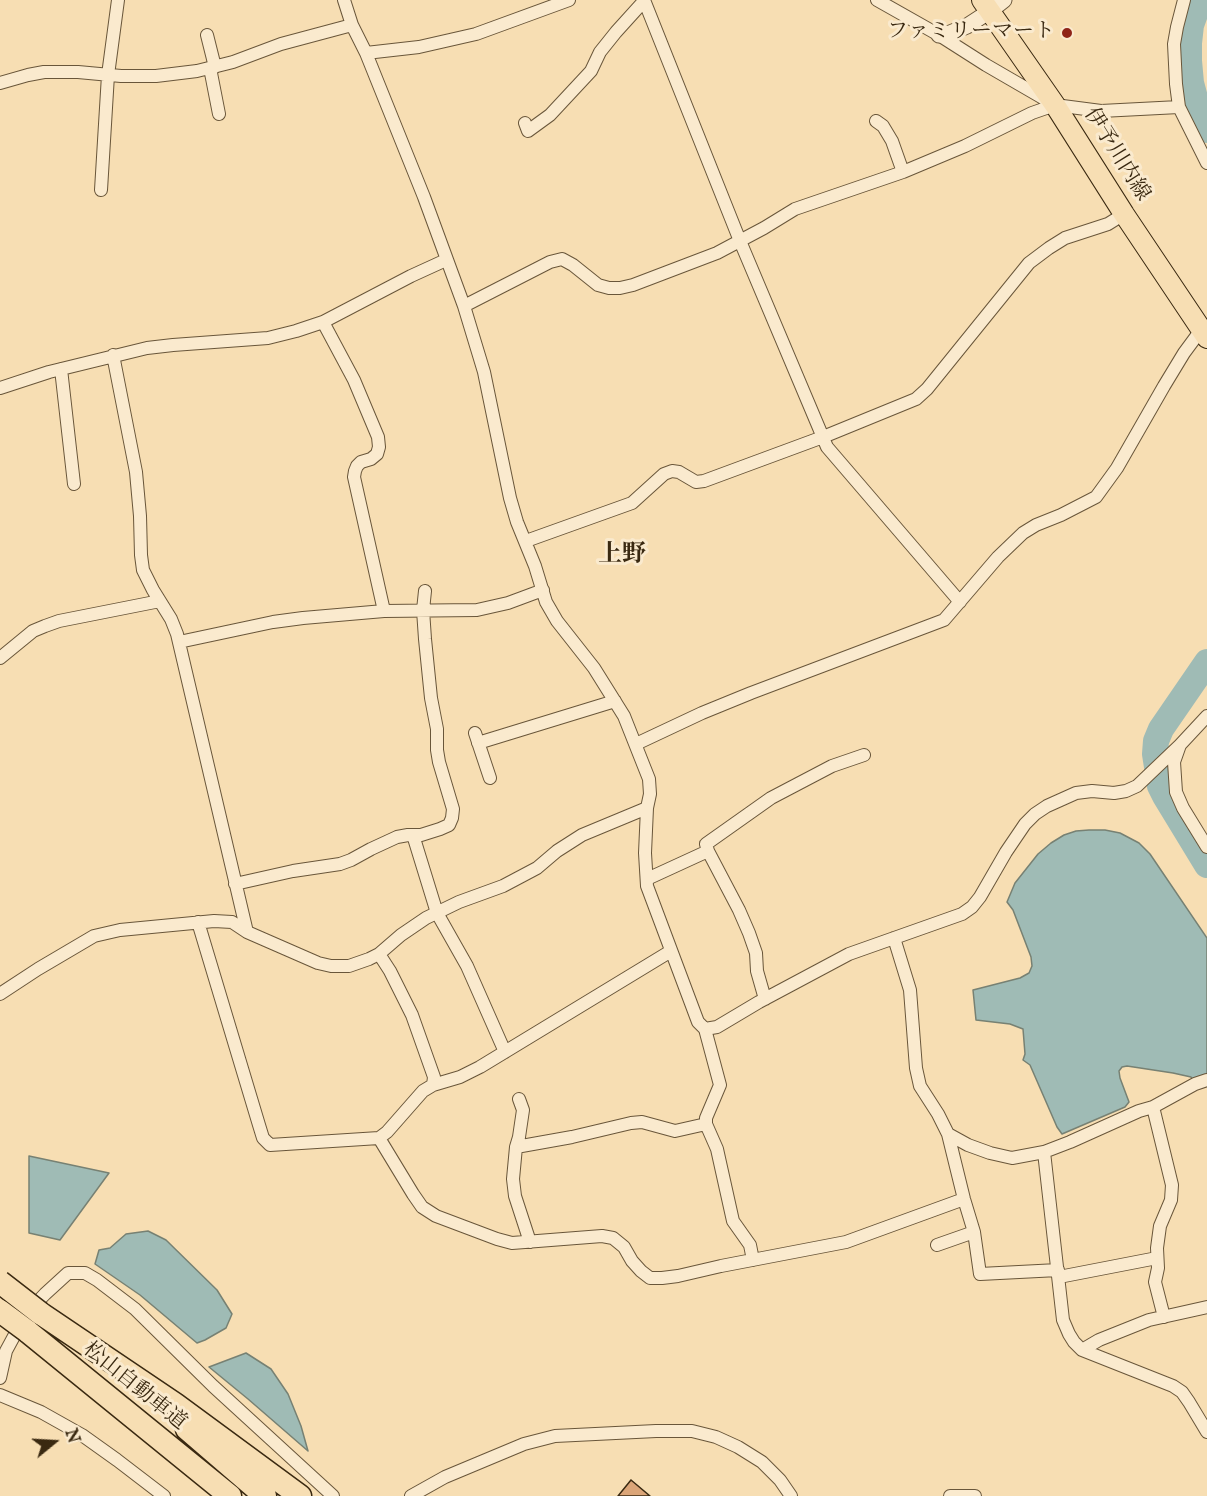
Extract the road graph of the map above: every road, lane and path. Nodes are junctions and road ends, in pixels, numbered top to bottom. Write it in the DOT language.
graph roads {
  1 [pos="118,0"];
  2 [pos="344,0"];
  3 [pos="569,0"];
  4 [pos="877,0"];
  5 [pos="1184,0"];
  6 [pos="644,1"];
  7 [pos="992,4"];
  8 [pos="352,26"];
  9 [pos="207,35"];
  10 [pos="939,35"];
  11 [pos="366,53"];
  12 [pos="212,67"];
  13 [pos="108,75"];
  14 [pos="0,83"];
  15 [pos="1055,105"];
  16 [pos="1179,107"];
  17 [pos="219,114"];
  18 [pos="876,121"];
  19 [pos="525,123"];
  20 [pos="1207,163"];
  21 [pos="903,172"];
  22 [pos="100,190"];
  23 [pos="1124,214"];
  24 [pos="740,241"];
  25 [pos="446,260"];
  26 [pos="464,306"];
  27 [pos="323,322"];
  28 [pos="1204,334"];
  29 [pos="112,355"];
  30 [pos="61,369"];
  31 [pos="0,388"];
  32 [pos="823,437"];
  33 [pos="74,484"];
  34 [pos="526,542"];
  35 [pos="543,590"];
  36 [pos="425,591"];
  37 [pos="160,601"];
  38 [pos="960,602"];
  39 [pos="423,610"];
  40 [pos="384,611"];
  41 [pos="178,642"];
  42 [pos="0,658"];
  43 [pos="615,701"];
  44 [pos="1207,716"];
  45 [pos="636,744"];
  46 [pos="1180,745"];
  47 [pos="864,755"];
  48 [pos="490,778"];
  49 [pos="647,808"];
  50 [pos="413,835"];
  51 [pos="1207,847"];
  52 [pos="708,851"];
  53 [pos="647,879"];
  54 [pos="235,884"];
  55 [pos="437,913"];
  56 [pos="198,922"];
  57 [pos="247,932"];
  58 [pos="894,938"];
  59 [pos="671,951"];
  60 [pos="379,954"];
  61 [pos="0,993"];
  62 [pos="765,999"];
  63 [pos="705,1029"];
  64 [pos="505,1052"];
  65 [pos="1207,1080"];
  66 [pos="433,1085"];
  67 [pos="519,1099"];
  68 [pos="1153,1107"];
  69 [pos="706,1124"];
  70 [pos="948,1134"];
  71 [pos="379,1138"];
  72 [pos="516,1147"];
  73 [pos="1044,1152"];
  74 [pos="964,1199"];
  75 [pos="974,1232"];
  76 [pos="530,1242"];
  77 [pos="937,1245"];
  78 [pos="1157,1258"];
  79 [pos="753,1260"];
  80 [pos="1059,1274"];
  81 [pos="0,1282"];
  82 [pos="1207,1307"];
  83 [pos="0,1311"];
  84 [pos="40,1313"];
  85 [pos="1164,1317"];
  86 [pos="1082,1350"];
  87 [pos="0,1378"];
  88 [pos="0,1395"];
  89 [pos="1207,1432"];
  90 [pos="193,1465"];
  91 [pos="164,1496"];
  92 [pos="223,1496"];
  93 [pos="230,1496"];
  94 [pos="266,1496"];
  95 [pos="300,1496"];
  96 [pos="333,1496"];
  97 [pos="411,1496"];
  98 [pos="791,1496"];
  99 [pos="950,1496"];
  100 [pos="975,1496"];
  1 -- 13 [label="street"];
  2 -- 8 [label="street"];
  3 -- 11 [label="street"];
  4 -- 10 [label="street"];
  5 -- 16 [label="street"];
  6 -- 19 [label="street"];
  6 -- 24 [label="street"];
  7 -- 10 [label="street"];
  7 -- 15 [label="main road, 伊予川内線"];
  8 -- 11 [label="street"];
  8 -- 12 [label="street"];
  9 -- 12 [label="street"];
  10 -- 15 [label="street"];
  11 -- 25 [label="street"];
  12 -- 13 [label="street"];
  12 -- 17 [label="street"];
  13 -- 14 [label="street"];
  13 -- 22 [label="street"];
  15 -- 16 [label="street"];
  15 -- 21 [label="street"];
  15 -- 23 [label="main road, 伊予川内線"];
  16 -- 20 [label="street"];
  18 -- 21 [label="street"];
  21 -- 24 [label="street"];
  23 -- 28 [label="main road, 伊予川内線"];
  23 -- 32 [label="street"];
  24 -- 26 [label="street"];
  24 -- 32 [label="street"];
  25 -- 26 [label="street"];
  25 -- 27 [label="street"];
  26 -- 34 [label="street"];
  27 -- 29 [label="street"];
  27 -- 40 [label="street"];
  28 -- 38 [label="street"];
  29 -- 30 [label="street"];
  29 -- 37 [label="street"];
  30 -- 31 [label="street"];
  30 -- 33 [label="street"];
  32 -- 34 [label="street"];
  32 -- 38 [label="street"];
  34 -- 35 [label="street"];
  35 -- 39 [label="street"];
  35 -- 43 [label="street"];
  36 -- 39 [label="street"];
  37 -- 41 [label="street"];
  37 -- 42 [label="street"];
  38 -- 45 [label="street"];
  39 -- 40 [label="street"];
  39 -- 50 [label="street"];
  40 -- 41 [label="street"];
  41 -- 54 [label="street"];
  43 -- 45 [label="street"];
  43 -- 48 [label="street"];
  44 -- 46 [label="street"];
  45 -- 49 [label="street"];
  46 -- 51 [label="street"];
  46 -- 58 [label="street"];
  47 -- 52 [label="street"];
  49 -- 53 [label="street"];
  49 -- 55 [label="street"];
  50 -- 54 [label="street"];
  50 -- 55 [label="street"];
  52 -- 53 [label="street"];
  52 -- 62 [label="street"];
  53 -- 59 [label="street"];
  54 -- 57 [label="street"];
  55 -- 60 [label="street"];
  55 -- 64 [label="street"];
  56 -- 57 [label="street"];
  56 -- 61 [label="street"];
  56 -- 71 [label="street"];
  57 -- 60 [label="street"];
  58 -- 62 [label="street"];
  58 -- 70 [label="street"];
  59 -- 63 [label="street"];
  59 -- 64 [label="street"];
  60 -- 66 [label="street"];
  62 -- 63 [label="street"];
  63 -- 69 [label="street"];
  64 -- 66 [label="street"];
  65 -- 68 [label="street"];
  66 -- 71 [label="street"];
  67 -- 72 [label="street"];
  68 -- 73 [label="street"];
  68 -- 78 [label="street"];
  69 -- 72 [label="street"];
  69 -- 79 [label="street"];
  70 -- 73 [label="street"];
  70 -- 74 [label="street"];
  71 -- 76 [label="street"];
  72 -- 76 [label="street"];
  73 -- 80 [label="street"];
  74 -- 75 [label="street"];
  74 -- 79 [label="street"];
  75 -- 77 [label="street"];
  75 -- 80 [label="street"];
  76 -- 79 [label="street"];
  78 -- 80 [label="street"];
  78 -- 85 [label="street"];
  80 -- 86 [label="street"];
  81 -- 84 [label="highway, 松山自動車道, bridge"];
  82 -- 85 [label="street"];
  83 -- 90 [label="highway, 松山自動車道, bridge"];
  84 -- 94 [label="highway, 松山自動車道"];
  84 -- 95 [label="highway"];
  85 -- 86 [label="street"];
  86 -- 89 [label="street"];
  87 -- 96 [label="street"];
  88 -- 91 [label="street"];
  90 -- 92 [label="highway"];
  90 -- 93 [label="highway, 松山自動車道"];
  97 -- 98 [label="street"];
  99 -- 100 [label="street"];
}
